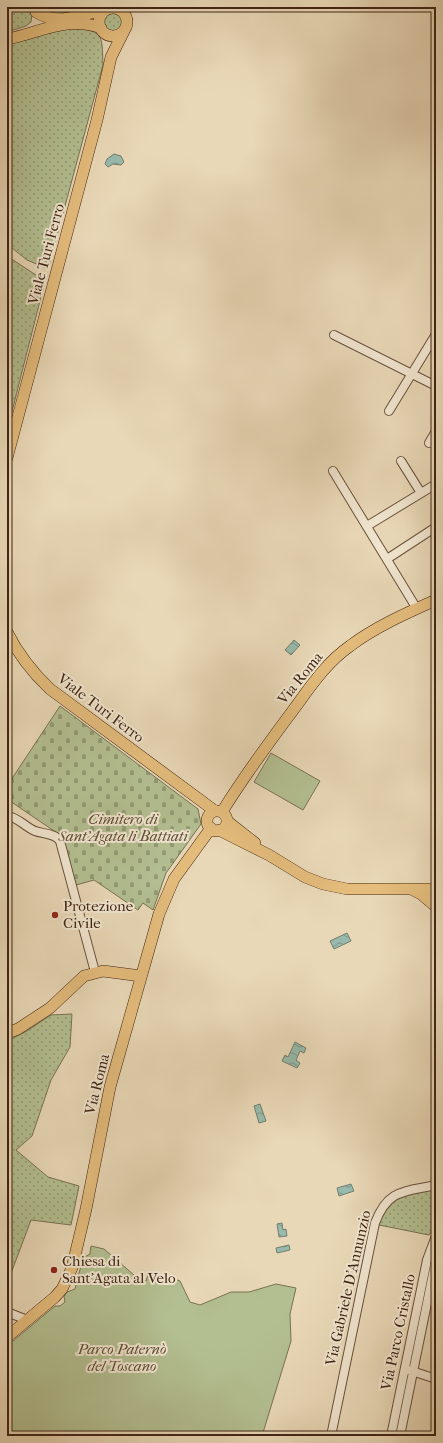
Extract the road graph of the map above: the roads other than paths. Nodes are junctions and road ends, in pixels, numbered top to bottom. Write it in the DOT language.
graph roads {
  1 [pos="34,9"];
  2 [pos="104,11"];
  3 [pos="103,31"];
  4 [pos="124,31"];
  5 [pos="7,38"];
  6 [pos="111,57"];
  7 [pos="436,334"];
  8 [pos="334,335"];
  9 [pos="412,374"];
  10 [pos="436,386"];
  11 [pos="389,411"];
  12 [pos="436,431"];
  13 [pos="429,443"];
  14 [pos="7,458"];
  15 [pos="401,461"];
  16 [pos="333,471"];
  17 [pos="436,484"];
  18 [pos="421,493"];
  19 [pos="367,526"];
  20 [pos="436,527"];
  21 [pos="387,559"];
  22 [pos="436,600"];
  23 [pos="416,609"];
  24 [pos="7,632"];
  25 [pos="7,816"];
  26 [pos="217,820"];
  27 [pos="412,890"];
  28 [pos="436,891"];
  29 [pos="435,904"];
  30 [pos="95,972"];
  31 [pos="141,976"];
  32 [pos="7,1033"];
  33 [pos="436,1185"];
  34 [pos="436,1236"];
  35 [pos="436,1259"];
  36 [pos="7,1312"];
  37 [pos="27,1320"];
  38 [pos="7,1337"];
  39 [pos="409,1370"];
  40 [pos="436,1379"];
  41 [pos="331,1436"];
  42 [pos="391,1436"];
  43 [pos="400,1436"];
  1 -- 2 [label="main road"];
  1 -- 5 [label="main road"];
  2 -- 3 [label="main road"];
  2 -- 4 [label="main road"];
  3 -- 4 [label="main road"];
  3 -- 5 [label="main road"];
  3 -- 6 [label="main road"];
  4 -- 6 [label="main road"];
  6 -- 14 [label="main road, Viale Turi Ferro"];
  7 -- 9 [label="street"];
  8 -- 9 [label="street"];
  9 -- 10 [label="street"];
  9 -- 11 [label="street"];
  12 -- 13 [label="street"];
  15 -- 18 [label="street"];
  16 -- 19 [label="street"];
  17 -- 18 [label="street"];
  18 -- 19 [label="street"];
  19 -- 21 [label="street"];
  20 -- 21 [label="street"];
  21 -- 23 [label="street"];
  22 -- 23 [label="main road, Via Roma"];
  23 -- 26 [label="main road, Via Roma"];
  24 -- 26 [label="main road, Viale Turi Ferro"];
  25 -- 30 [label="street"];
  26 -- 27 [label="main road, Viale Turi Ferro"];
  26 -- 31 [label="main road, Via Roma"];
  27 -- 28 [label="main road, Viale Turi Ferro"];
  27 -- 29 [label="main road"];
  30 -- 31 [label="main road"];
  30 -- 32 [label="main road"];
  31 -- 37 [label="main road, Via Roma"];
  33 -- 41 [label="street, Via Gabriele D'Annunzio"];
  34 -- 39 [label="street, Via Parco Cristallo"];
  35 -- 39 [label="street, Via Parco Cristallo"];
  36 -- 37 [label="street"];
  37 -- 38 [label="main road, Via Roma"];
  39 -- 40 [label="street"];
  39 -- 42 [label="street, Via Parco Cristallo"];
  39 -- 43 [label="street, Via Parco Cristallo"];
}
